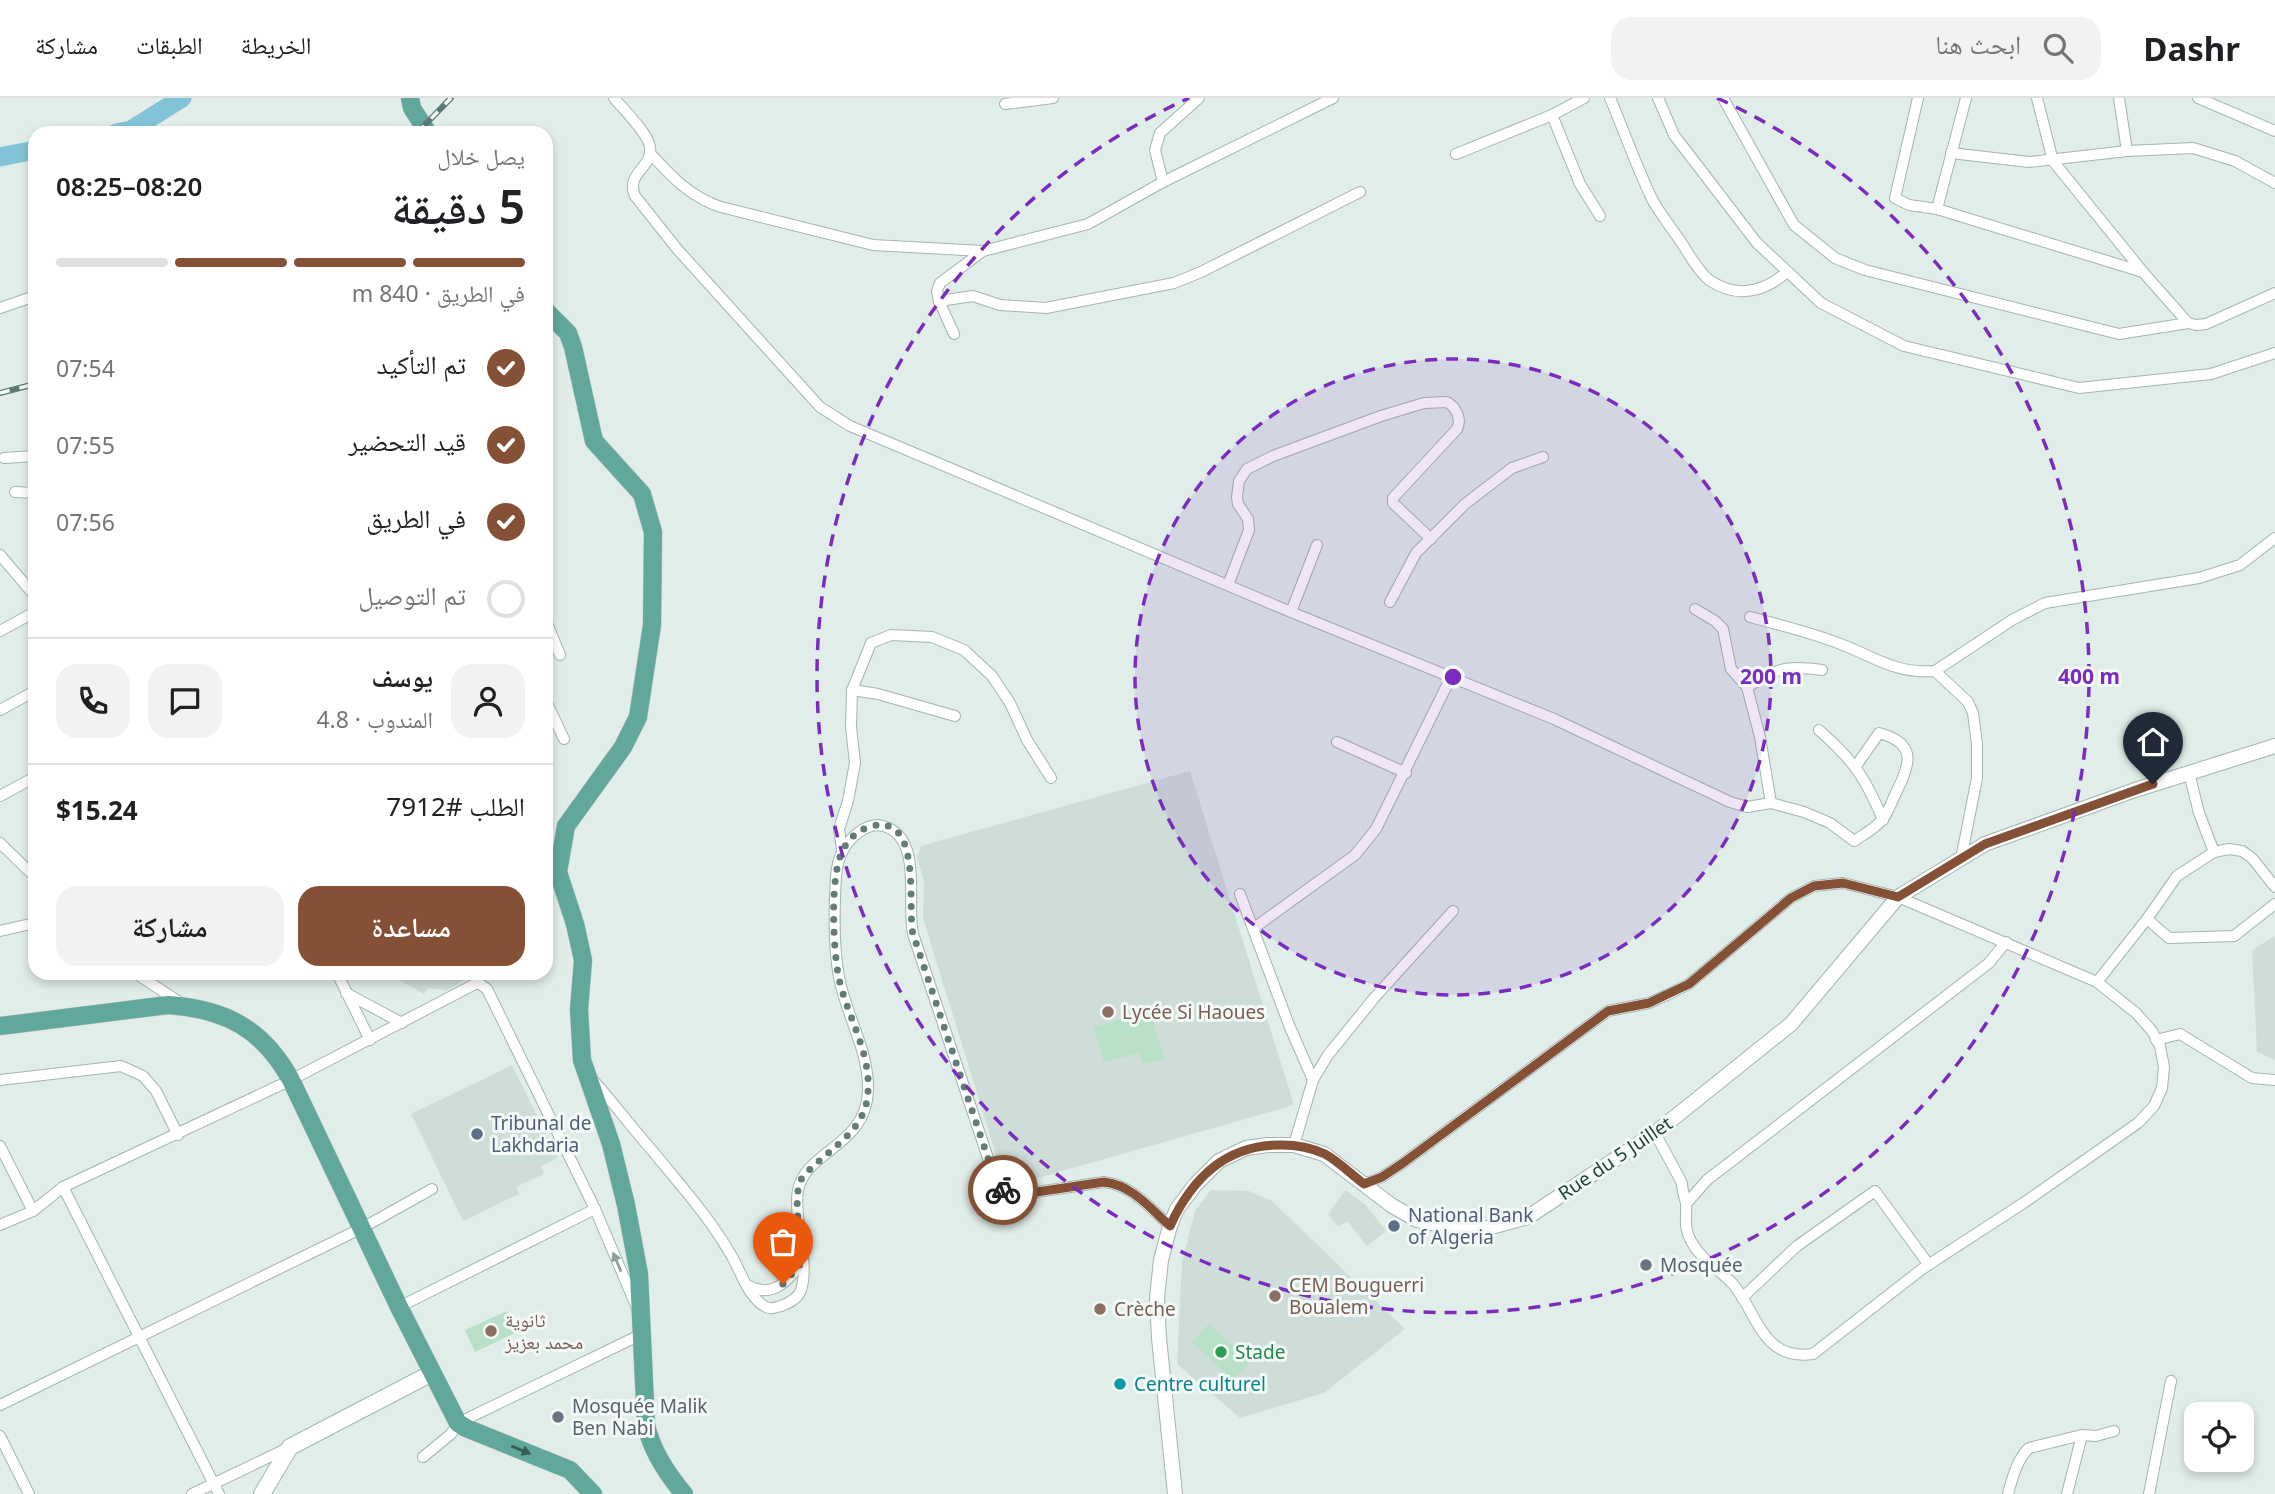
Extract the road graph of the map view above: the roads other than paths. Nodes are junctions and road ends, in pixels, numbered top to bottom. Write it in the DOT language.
graph roads {
  1 [pos="410,98"];
  2 [pos="614,98"];
  3 [pos="1053,98"];
  4 [pos="1199,98"];
  5 [pos="1333,98"];
  6 [pos="1584,98"];
  7 [pos="1610,98"];
  8 [pos="1658,98"];
  9 [pos="1723,98"];
  10 [pos="1918,98"];
  11 [pos="1966,98"];
  12 [pos="2037,98"];
  13 [pos="2119,98"];
  14 [pos="2198,98"];
  15 [pos="1005,104"];
  16 [pos="1552,115"];
  17 [pos="422,126"];
  18 [pos="2275,131"];
  19 [pos="2127,151"];
  20 [pos="650,153"];
  21 [pos="1951,153"];
  22 [pos="1456,154"];
  23 [pos="2053,160"];
  24 [pos="1163,182"];
  25 [pos="2275,183"];
  26 [pos="1360,192"];
  27 [pos="1937,209"];
  28 [pos="1600,216"];
  29 [pos="983,251"];
  30 [pos="1787,272"];
  31 [pos="2143,272"];
  32 [pos="2275,293"];
  33 [pos="28,298"];
  34 [pos="939,301"];
  35 [pos="0,308"];
  36 [pos="553,318"];
  37 [pos="2188,323"];
  38 [pos="954,334"];
  39 [pos="2275,352"];
  40 [pos="28,456"];
  41 [pos="1543,457"];
  42 [pos="4,458"];
  43 [pos="15,492"];
  44 [pos="28,493"];
  45 [pos="2275,538"];
  46 [pos="1431,539"];
  47 [pos="1317,545"];
  48 [pos="0,555"];
  49 [pos="1228,585"];
  50 [pos="28,588"];
  51 [pos="1390,602"];
  52 [pos="1695,609"];
  53 [pos="1291,612"];
  54 [pos="28,615"];
  55 [pos="1750,617"];
  56 [pos="0,631"];
  57 [pos="553,638"];
  58 [pos="560,656"];
  59 [pos="1822,670"];
  60 [pos="1935,671"];
  61 [pos="1451,677"];
  62 [pos="1747,687"];
  63 [pos="852,690"];
  64 [pos="28,695"];
  65 [pos="0,710"];
  66 [pos="553,716"];
  67 [pos="955,716"];
  68 [pos="1819,730"];
  69 [pos="564,739"];
  70 [pos="1337,742"];
  71 [pos="2275,746"];
  72 [pos="1856,766"];
  73 [pos="1406,773"];
  74 [pos="2189,773"];
  75 [pos="1051,778"];
  76 [pos="28,781"];
  77 [pos="0,796"];
  78 [pos="1771,803"];
  79 [pos="1883,820"];
  80 [pos="0,844"];
  81 [pos="842,849"];
  82 [pos="2214,852"];
  83 [pos="1961,859"];
  84 [pos="28,870"];
  85 [pos="2275,887"];
  86 [pos="1240,894"];
  87 [pos="1898,897"];
  88 [pos="2275,904"];
  89 [pos="1453,911"];
  90 [pos="2147,919"];
  91 [pos="28,924"];
  92 [pos="1254,928"];
  93 [pos="0,930"];
  94 [pos="2006,942"];
  95 [pos="146,980"];
  96 [pos="340,980"];
  97 [pos="2097,982"];
  98 [pos="346,993"];
  99 [pos="186,1006"];
  100 [pos="402,1023"];
  101 [pos="0,1026"];
  102 [pos="370,1040"];
  103 [pos="2156,1040"];
  104 [pos="585,1071"];
  105 [pos="0,1080"];
  106 [pos="291,1080"];
  107 [pos="1313,1080"];
  108 [pos="2275,1080"];
  109 [pos="1654,1133"];
  110 [pos="177,1135"];
  111 [pos="1294,1145"];
  112 [pos="0,1146"];
  113 [pos="1364,1184"];
  114 [pos="63,1187"];
  115 [pos="432,1189"];
  116 [pos="1686,1204"];
  117 [pos="595,1209"];
  118 [pos="33,1211"];
  119 [pos="0,1226"];
  120 [pos="1170,1226"];
  121 [pos="362,1228"];
  122 [pos="803,1261"];
  123 [pos="1929,1265"];
  124 [pos="746,1285"];
  125 [pos="1742,1298"];
  126 [pos="399,1307"];
  127 [pos="640,1315"];
  128 [pos="640,1335"];
  129 [pos="138,1337"];
  130 [pos="432,1373"];
  131 [pos="2171,1381"];
  132 [pos="0,1405"];
  133 [pos="458,1423"];
  134 [pos="2114,1431"];
  135 [pos="2082,1435"];
  136 [pos="0,1436"];
  137 [pos="290,1447"];
  138 [pos="423,1457"];
  139 [pos="216,1489"];
  140 [pos="29,1494"];
  141 [pos="192,1494"];
  142 [pos="262,1494"];
  143 [pos="593,1494"];
  144 [pos="684,1494"];
  145 [pos="1175,1494"];
  146 [pos="2008,1494"];
  147 [pos="2067,1494"];
  148 [pos="2149,1494"];
  1 -- 17 [label="main road"];
  2 -- 20 [label="street"];
  3 -- 15 [label="street"];
  4 -- 24 [label="street"];
  5 -- 24 [label="street"];
  6 -- 16 [label="street"];
  7 -- 30 [label="street"];
  8 -- 30 [label="street"];
  9 -- 37 [label="street"];
  10 -- 27 [label="street"];
  11 -- 21 [label="street"];
  12 -- 23 [label="street"];
  13 -- 19 [label="street"];
  14 -- 18 [label="street"];
  16 -- 22 [label="street"];
  16 -- 28 [label="street"];
  19 -- 23 [label="street"];
  19 -- 25 [label="street"];
  20 -- 29 [label="street"];
  20 -- 49 [label="street"];
  21 -- 23 [label="street"];
  21 -- 27 [label="street"];
  23 -- 31 [label="street"];
  24 -- 29 [label="street"];
  26 -- 34 [label="street"];
  27 -- 31 [label="street"];
  29 -- 34 [label="street"];
  30 -- 39 [label="street"];
  31 -- 37 [label="street"];
  32 -- 37 [label="street"];
  33 -- 35 [label="street"];
  34 -- 38 [label="street"];
  36 -- 104 [label="main road"];
  40 -- 42 [label="street"];
  41 -- 46 [label="street"];
  43 -- 44 [label="street"];
  45 -- 60 [label="street"];
  46 -- 49 [label="street"];
  46 -- 51 [label="street"];
  47 -- 53 [label="street"];
  48 -- 50 [label="street"];
  49 -- 53 [label="street"];
  52 -- 62 [label="street"];
  53 -- 61 [label="street"];
  54 -- 56 [label="street"];
  55 -- 60 [label="street"];
  57 -- 58 [label="street"];
  59 -- 62 [label="street"];
  60 -- 83 [label="street"];
  61 -- 73 [label="street"];
  61 -- 78 [label="street"];
  62 -- 78 [label="street"];
  63 -- 67 [label="street"];
  63 -- 75 [label="street"];
  63 -- 81 [label="street"];
  64 -- 65 [label="street"];
  66 -- 69 [label="street"];
  68 -- 72 [label="street"];
  70 -- 73 [label="street"];
  71 -- 74 [label="street, Rue du 5 Juillet"];
  72 -- 79 [label="street"];
  72 -- 79 [label="street"];
  73 -- 92 [label="street"];
  74 -- 82 [label="street"];
  74 -- 83 [label="street, Rue du 5 Juillet"];
  76 -- 77 [label="street"];
  78 -- 79 [label="street"];
  80 -- 84 [label="street"];
  81 -- 120 [label="street"];
  81 -- 122 [label="street"];
  82 -- 85 [label="street"];
  82 -- 90 [label="street"];
  83 -- 87 [label="street, Rue du 5 Juillet"];
  86 -- 92 [label="street"];
  87 -- 94 [label="street"];
  87 -- 109 [label="street, Rue du 5 Juillet"];
  87 -- 113 [label="street"];
  88 -- 90 [label="street"];
  89 -- 107 [label="street"];
  90 -- 97 [label="street"];
  91 -- 93 [label="street"];
  92 -- 107 [label="street"];
  94 -- 97 [label="street"];
  94 -- 116 [label="street"];
  95 -- 99 [label="street"];
  96 -- 98 [label="street"];
  97 -- 103 [label="street"];
  98 -- 100 [label="street"];
  98 -- 102 [label="street"];
  99 -- 101 [label="main road"];
  99 -- 106 [label="main road"];
  100 -- 102 [label="street"];
  100 -- 117 [label="street"];
  102 -- 106 [label="street"];
  103 -- 108 [label="street"];
  103 -- 123 [label="street"];
  104 -- 124 [label="street"];
  104 -- 127 [label="main road"];
  105 -- 110 [label="street"];
  106 -- 110 [label="street"];
  106 -- 121 [label="main road"];
  107 -- 111 [label="street"];
  109 -- 113 [label="street, Rue du 5 Juillet"];
  109 -- 116 [label="street"];
  110 -- 114 [label="street"];
  111 -- 113 [label="street, Rue du 5 Juillet"];
  111 -- 120 [label="street, Rue du 5 Juillet"];
  112 -- 118 [label="street"];
  114 -- 118 [label="street"];
  114 -- 129 [label="street"];
  115 -- 121 [label="street"];
  116 -- 125 [label="street"];
  117 -- 126 [label="street"];
  127 -- 117 [label="street, one-way"];
  118 -- 119 [label="street"];
  120 -- 145 [label="street, Rue du 5 Juillet"];
  121 -- 126 [label="main road"];
  121 -- 129 [label="street"];
  122 -- 124 [label="street"];
  122 -- 124 [label="street"];
  123 -- 125 [label="street"];
  123 -- 125 [label="street"];
  126 -- 130 [label="main road"];
  127 -- 128 [label="main road"];
  128 -- 133 [label="street"];
  128 -- 144 [label="main road"];
  129 -- 132 [label="street"];
  129 -- 139 [label="street"];
  130 -- 133 [label="main road"];
  130 -- 137 [label="main road"];
  131 -- 148 [label="street"];
  133 -- 138 [label="street"];
  133 -- 143 [label="main road, one-way"];
  134 -- 135 [label="street"];
  135 -- 146 [label="street"];
  135 -- 147 [label="street"];
  136 -- 140 [label="street"];
  137 -- 139 [label="street"];
  137 -- 142 [label="main road"];
  139 -- 141 [label="street"];
}
